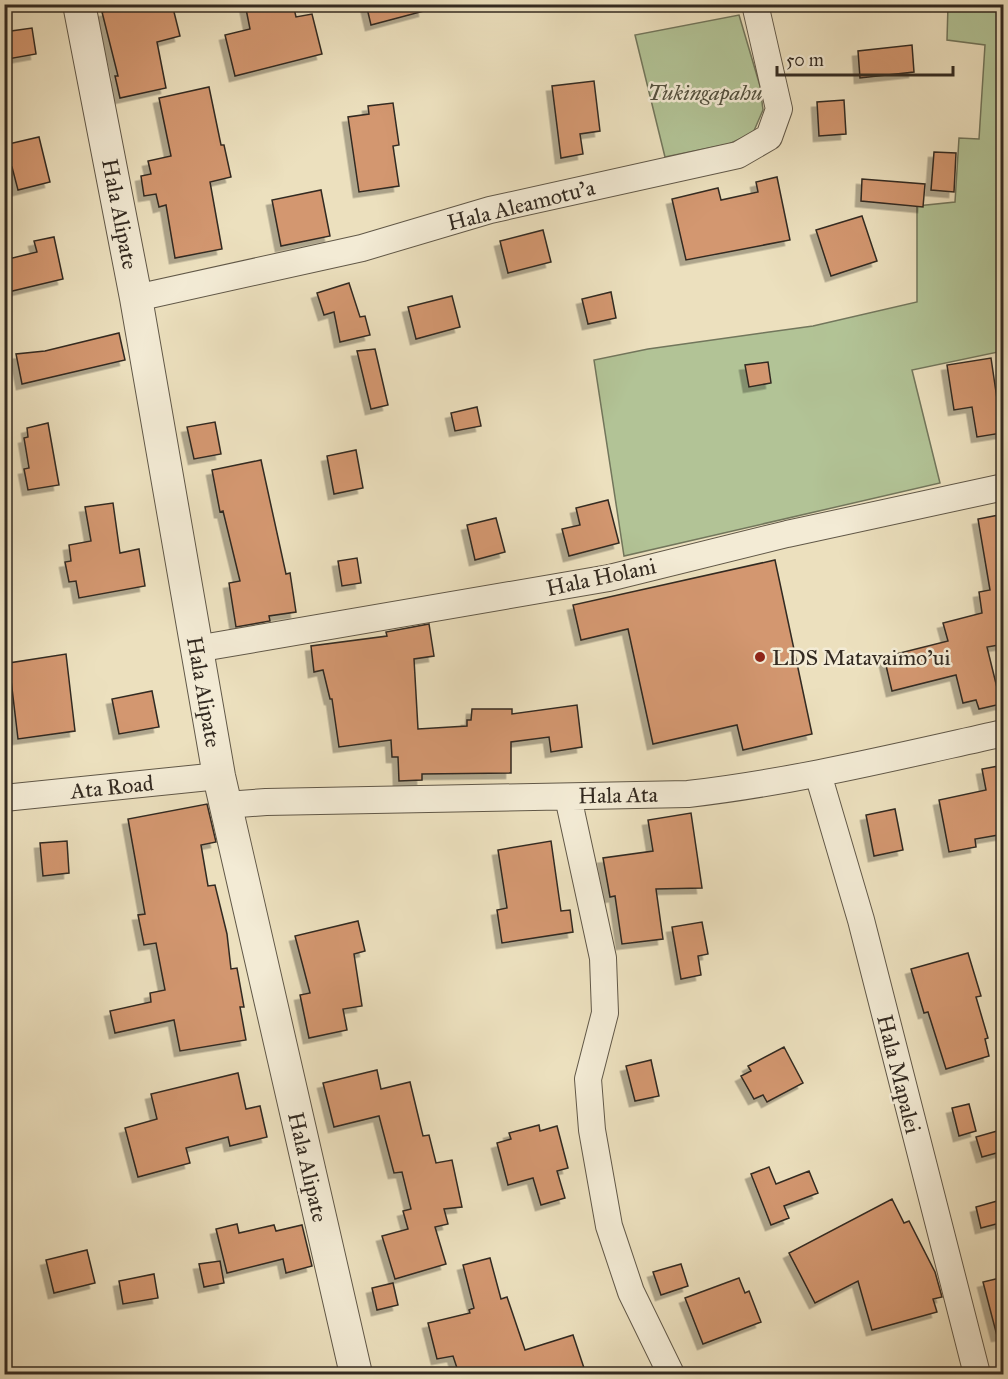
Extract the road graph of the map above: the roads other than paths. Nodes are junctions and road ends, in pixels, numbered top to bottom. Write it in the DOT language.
graph roads {
  1 [pos="79,4"];
  2 [pos="755,4"];
  3 [pos="136,298"];
  4 [pos="1004,487"];
  5 [pos="196,649"];
  6 [pos="1004,733"];
  7 [pos="818,774"];
  8 [pos="223,790"];
  9 [pos="568,797"];
  10 [pos="4,798"];
  11 [pos="356,1374"];
  12 [pos="671,1374"];
  13 [pos="977,1374"];
  1 -- 3 [label="street, Hala Alipate"];
  2 -- 3 [label="street, Hala Aleamotu'a"];
  3 -- 5 [label="street, Hala Alipate"];
  4 -- 5 [label="street, Hala Holani"];
  5 -- 8 [label="street, Hala Alipate"];
  6 -- 7 [label="street, Hala Ata"];
  7 -- 9 [label="street, Hala Ata"];
  7 -- 13 [label="street, Hala Mapalei"];
  8 -- 9 [label="street, Hala Ata"];
  8 -- 10 [label="street, Ata Road"];
  8 -- 11 [label="street, Hala Alipate"];
  9 -- 12 [label="street"];
}
